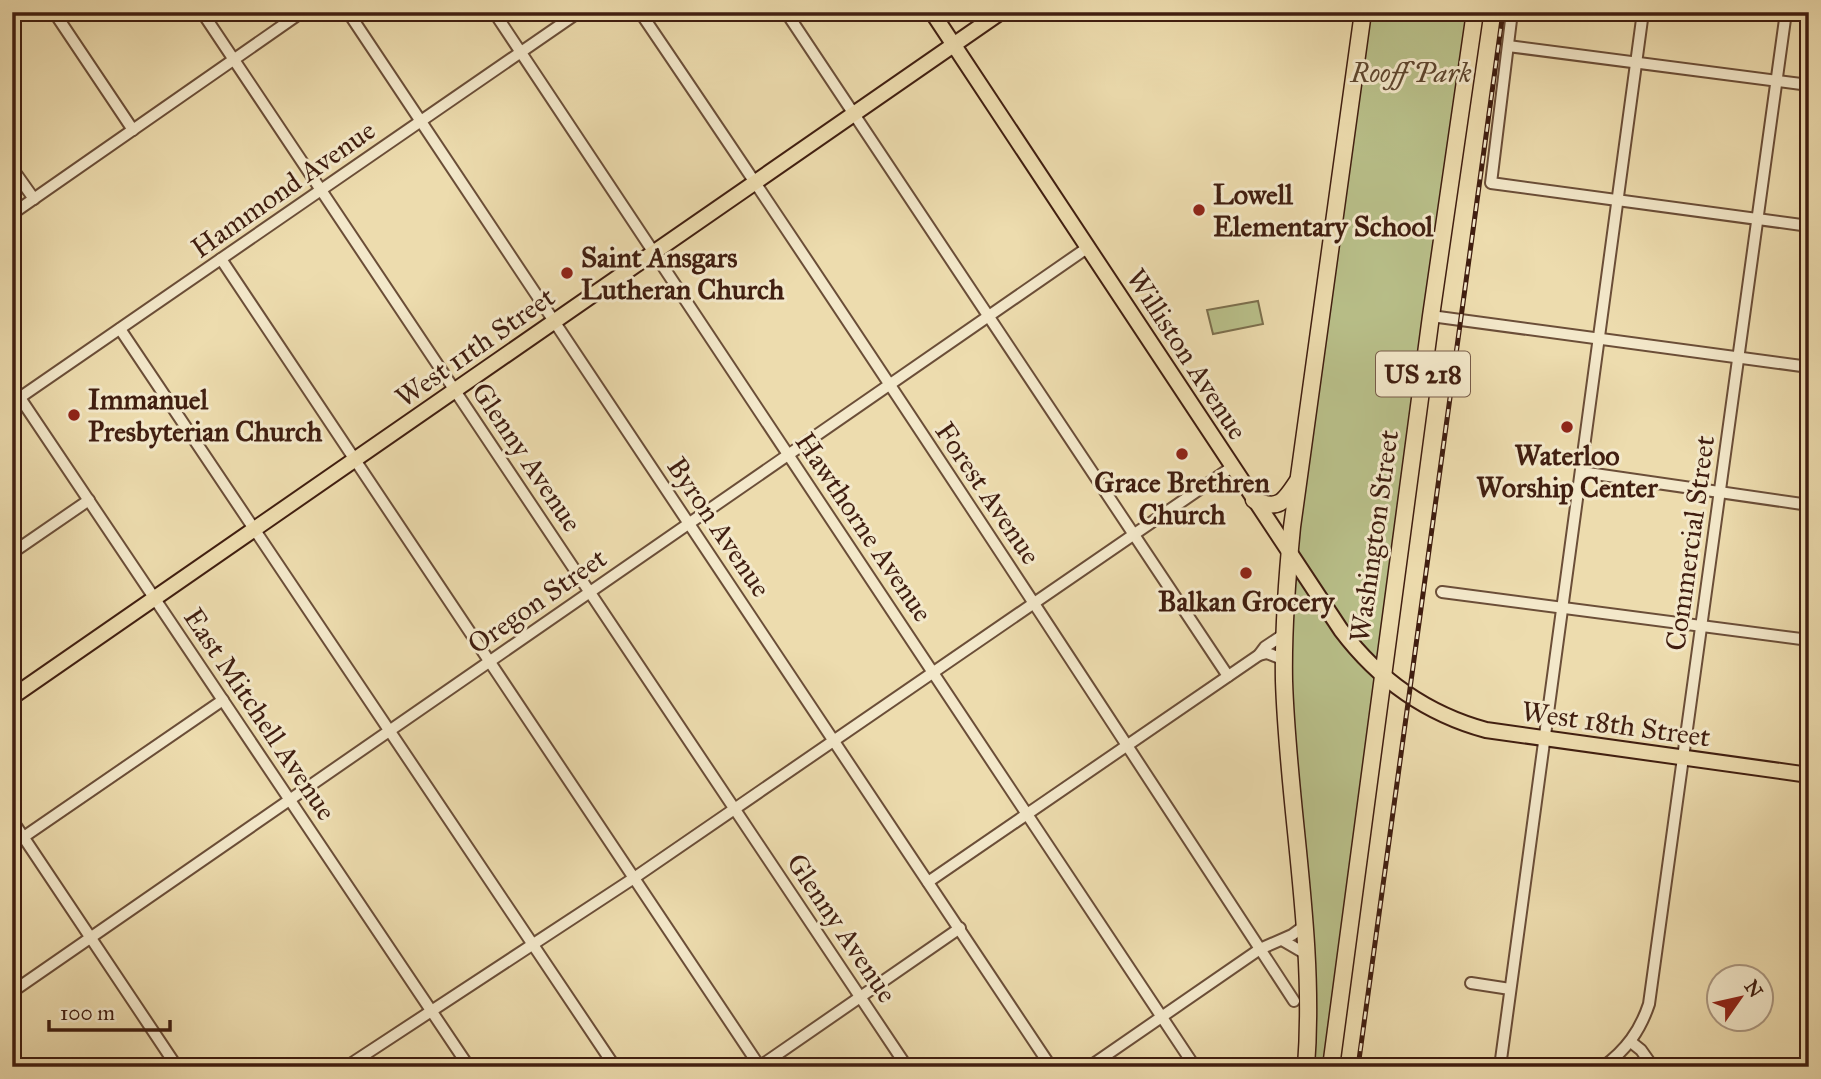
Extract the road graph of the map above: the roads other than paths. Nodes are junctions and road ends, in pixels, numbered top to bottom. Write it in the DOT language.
graph roads {
  1 [pos="54,12"];
  2 [pos="202,12"];
  3 [pos="302,12"];
  4 [pos="348,12"];
  5 [pos="494,12"];
  6 [pos="579,12"];
  7 [pos="640,12"];
  8 [pos="786,12"];
  9 [pos="932,12"];
  10 [pos="1001,12"];
  11 [pos="1363,12"];
  12 [pos="1475,12"];
  13 [pos="1512,12"];
  14 [pos="1643,12"];
  15 [pos="1786,12"];
  16 [pos="953,44"];
  17 [pos="1508,46"];
  18 [pos="521,52"];
  19 [pos="234,60"];
  20 [pos="1637,63"];
  21 [pos="1776,81"];
  22 [pos="1809,85"];
  23 [pos="853,115"];
  24 [pos="421,121"];
  25 [pos="133,130"];
  26 [pos="12,168"];
  27 [pos="756,182"];
  28 [pos="322,190"];
  29 [pos="34,200"];
  30 [pos="1618,200"];
  31 [pos="12,214"];
  32 [pos="1758,218"];
  33 [pos="1809,226"];
  34 [pos="1087,248"];
  35 [pos="654,251"];
  36 [pos="221,259"];
  37 [pos="988,316"];
  38 [pos="1431,316"];
  39 [pos="555,321"];
  40 [pos="120,329"];
  41 [pos="1599,339"];
  42 [pos="1739,358"];
  43 [pos="1809,367"];
  44 [pos="888,385"];
  45 [pos="12,386"];
  46 [pos="456,391"];
  47 [pos="16,400"];
  48 [pos="788,455"];
  49 [pos="355,460"];
  50 [pos="1232,467"];
  51 [pos="1581,472"];
  52 [pos="1298,480"];
  53 [pos="1720,492"];
  54 [pos="89,500"];
  55 [pos="1254,500"];
  56 [pos="1809,505"];
  57 [pos="689,523"];
  58 [pos="255,529"];
  59 [pos="1134,533"];
  60 [pos="1289,552"];
  61 [pos="12,553"];
  62 [pos="590,592"];
  63 [pos="1441,592"];
  64 [pos="155,598"];
  65 [pos="1033,602"];
  66 [pos="1562,608"];
  67 [pos="1702,626"];
  68 [pos="1286,633"];
  69 [pos="1809,640"];
  70 [pos="1259,655"];
  71 [pos="1285,660"];
  72 [pos="489,661"];
  73 [pos="934,671"];
  74 [pos="1382,675"];
  75 [pos="1228,676"];
  76 [pos="12,697"];
  77 [pos="223,700"];
  78 [pos="1421,703"];
  79 [pos="389,730"];
  80 [pos="1545,738"];
  81 [pos="833,740"];
  82 [pos="1128,745"];
  83 [pos="1684,758"];
  84 [pos="1809,775"];
  85 [pos="290,800"];
  86 [pos="734,808"];
  87 [pos="1028,813"];
  88 [pos="12,820"];
  89 [pos="23,837"];
  90 [pos="12,845"];
  91 [pos="634,878"];
  92 [pos="928,882"];
  93 [pos="1809,909"];
  94 [pos="1808,915"];
  95 [pos="1303,927"];
  96 [pos="960,928"];
  97 [pos="91,937"];
  98 [pos="1282,940"];
  99 [pos="532,943"];
  100 [pos="1260,949"];
  101 [pos="1306,954"];
  102 [pos="1471,983"];
  103 [pos="1510,989"];
  104 [pos="12,992"];
  105 [pos="860,997"];
  106 [pos="1294,1001"];
  107 [pos="431,1009"];
  108 [pos="1162,1017"];
  109 [pos="1630,1042"];
  110 [pos="177,1067"];
  111 [pos="345,1067"];
  112 [pos="469,1067"];
  113 [pos="615,1067"];
  114 [pos="760,1067"];
  115 [pos="906,1067"];
  116 [pos="1051,1067"];
  117 [pos="1089,1067"];
  118 [pos="1195,1067"];
  119 [pos="1306,1067"];
  120 [pos="1331,1067"];
  121 [pos="1500,1067"];
  122 [pos="1603,1067"];
  123 [pos="1653,1067"];
  1 -- 25 [label="street"];
  2 -- 19 [label="street, Glenny Avenue"];
  3 -- 19 [label="street"];
  4 -- 24 [label="street, Byron Avenue"];
  5 -- 18 [label="street, Hawthorne Avenue"];
  6 -- 18 [label="street, Hammond Avenue"];
  7 -- 27 [label="street, Forest Avenue"];
  8 -- 23 [label="street"];
  9 -- 16 [label="main road, Williston Avenue"];
  10 -- 16 [label="main road, West 11th Street"];
  11 -- 52 [label="highway"];
  12 -- 38 [label="highway, Washington Street / US 218"];
  13 -- 17 [label="street"];
  14 -- 20 [label="street"];
  15 -- 21 [label="street, Commercial Street"];
  16 -- 23 [label="main road, West 11th Street"];
  16 -- 34 [label="main road, Williston Avenue"];
  17 -- 20 [label="street"];
  17 -- 30 [label="street"];
  18 -- 24 [label="street, Hammond Avenue"];
  18 -- 35 [label="street, Hawthorne Avenue"];
  19 -- 25 [label="street"];
  19 -- 28 [label="street, Glenny Avenue"];
  20 -- 21 [label="street"];
  20 -- 30 [label="street"];
  21 -- 22 [label="street"];
  21 -- 32 [label="street, Commercial Street"];
  23 -- 27 [label="main road, West 11th Street"];
  23 -- 37 [label="street"];
  24 -- 28 [label="street, Hammond Avenue"];
  24 -- 39 [label="street, Byron Avenue"];
  25 -- 29 [label="street"];
  26 -- 29 [label="street"];
  27 -- 35 [label="main road, West 11th Street"];
  27 -- 44 [label="street, Forest Avenue"];
  28 -- 36 [label="street, Hammond Avenue"];
  28 -- 46 [label="street, Glenny Avenue"];
  29 -- 31 [label="street"];
  30 -- 32 [label="street"];
  30 -- 41 [label="street"];
  32 -- 33 [label="street"];
  32 -- 42 [label="street, Commercial Street"];
  34 -- 37 [label="street, Oregon Street"];
  34 -- 50 [label="main road, Williston Avenue"];
  35 -- 39 [label="main road, West 11th Street"];
  35 -- 48 [label="street, Hawthorne Avenue"];
  36 -- 40 [label="street, Hammond Avenue"];
  36 -- 49 [label="street"];
  37 -- 44 [label="street, Oregon Street"];
  37 -- 59 [label="street"];
  38 -- 41 [label="street"];
  38 -- 74 [label="highway, Washington Street / US 218"];
  39 -- 46 [label="main road, West 11th Street"];
  39 -- 57 [label="street, Byron Avenue"];
  40 -- 47 [label="street, Hammond Avenue"];
  40 -- 58 [label="street"];
  41 -- 42 [label="street"];
  41 -- 51 [label="street"];
  42 -- 43 [label="street"];
  42 -- 53 [label="street, Commercial Street"];
  44 -- 48 [label="street, Oregon Street"];
  44 -- 65 [label="street, Forest Avenue"];
  45 -- 47 [label="street, East Mitchell Avenue"];
  46 -- 49 [label="main road, West 11th Street"];
  46 -- 62 [label="street, Glenny Avenue"];
  47 -- 54 [label="street, East Mitchell Avenue"];
  48 -- 57 [label="street, Oregon Street"];
  48 -- 73 [label="street, Hawthorne Avenue"];
  49 -- 58 [label="main road, West 11th Street"];
  49 -- 72 [label="street"];
  50 -- 55 [label="main road, Williston Avenue"];
  50 -- 59 [label="street"];
  51 -- 53 [label="street"];
  51 -- 66 [label="street"];
  52 -- 55 [label="highway"];
  52 -- 60 [label="highway"];
  53 -- 56 [label="street"];
  53 -- 67 [label="street, Commercial Street"];
  54 -- 61 [label="street"];
  54 -- 64 [label="street, East Mitchell Avenue"];
  55 -- 60 [label="main road, Williston Avenue"];
  57 -- 62 [label="street, Oregon Street"];
  57 -- 81 [label="street, Byron Avenue"];
  58 -- 64 [label="main road, West 11th Street"];
  58 -- 79 [label="street"];
  59 -- 65 [label="street"];
  59 -- 75 [label="street"];
  60 -- 68 [label="highway"];
  60 -- 74 [label="main road, Williston Avenue"];
  62 -- 72 [label="street, Oregon Street"];
  62 -- 86 [label="street, Glenny Avenue"];
  63 -- 66 [label="street"];
  64 -- 76 [label="main road, West 11th Street"];
  64 -- 77 [label="street, East Mitchell Avenue"];
  65 -- 73 [label="street"];
  65 -- 82 [label="street, Forest Avenue"];
  66 -- 67 [label="street"];
  66 -- 80 [label="street"];
  67 -- 69 [label="street"];
  67 -- 83 [label="street, Commercial Street"];
  68 -- 70 [label="street"];
  68 -- 71 [label="highway"];
  70 -- 71 [label="street"];
  70 -- 75 [label="street"];
  71 -- 95 [label="highway"];
  72 -- 79 [label="street, Oregon Street"];
  72 -- 91 [label="street"];
  73 -- 81 [label="street"];
  73 -- 87 [label="street, Hawthorne Avenue"];
  74 -- 78 [label="main road, Williston Avenue"];
  74 -- 120 [label="highway, Washington Street / US 218"];
  75 -- 82 [label="street"];
  77 -- 85 [label="street, East Mitchell Avenue"];
  77 -- 89 [label="street"];
  78 -- 80 [label="main road, West 18th Street"];
  79 -- 85 [label="street, Oregon Street"];
  79 -- 99 [label="street"];
  80 -- 83 [label="main road, West 18th Street"];
  80 -- 103 [label="street"];
  81 -- 86 [label="street"];
  81 -- 92 [label="street, Byron Avenue"];
  82 -- 87 [label="street"];
  82 -- 100 [label="street, Forest Avenue"];
  83 -- 84 [label="main road, West 18th Street"];
  83 -- 109 [label="street, Commercial Street"];
  85 -- 97 [label="street, Oregon Street"];
  85 -- 107 [label="street, East Mitchell Avenue"];
  86 -- 91 [label="street"];
  86 -- 105 [label="street, Glenny Avenue"];
  87 -- 92 [label="street"];
  87 -- 108 [label="street, Hawthorne Avenue"];
  88 -- 89 [label="street"];
  89 -- 90 [label="street"];
  89 -- 97 [label="street"];
  91 -- 99 [label="street"];
  91 -- 114 [label="street"];
  92 -- 96 [label="street, Byron Avenue"];
  93 -- 94 [label="street"];
  95 -- 98 [label="street"];
  95 -- 101 [label="highway"];
  96 -- 105 [label="street"];
  96 -- 116 [label="street, Byron Avenue"];
  97 -- 104 [label="street, Oregon Street"];
  97 -- 110 [label="street"];
  98 -- 100 [label="street"];
  98 -- 101 [label="street"];
  99 -- 107 [label="street"];
  99 -- 113 [label="street"];
  100 -- 106 [label="street, Forest Avenue"];
  100 -- 108 [label="street"];
  101 -- 119 [label="highway"];
  102 -- 103 [label="street"];
  103 -- 121 [label="street"];
  105 -- 114 [label="street"];
  105 -- 115 [label="street, Glenny Avenue"];
  107 -- 111 [label="street"];
  107 -- 112 [label="street, East Mitchell Avenue"];
  108 -- 117 [label="street"];
  108 -- 118 [label="street, Hawthorne Avenue"];
  109 -- 122 [label="street, Commercial Street"];
  109 -- 123 [label="street"];
}
